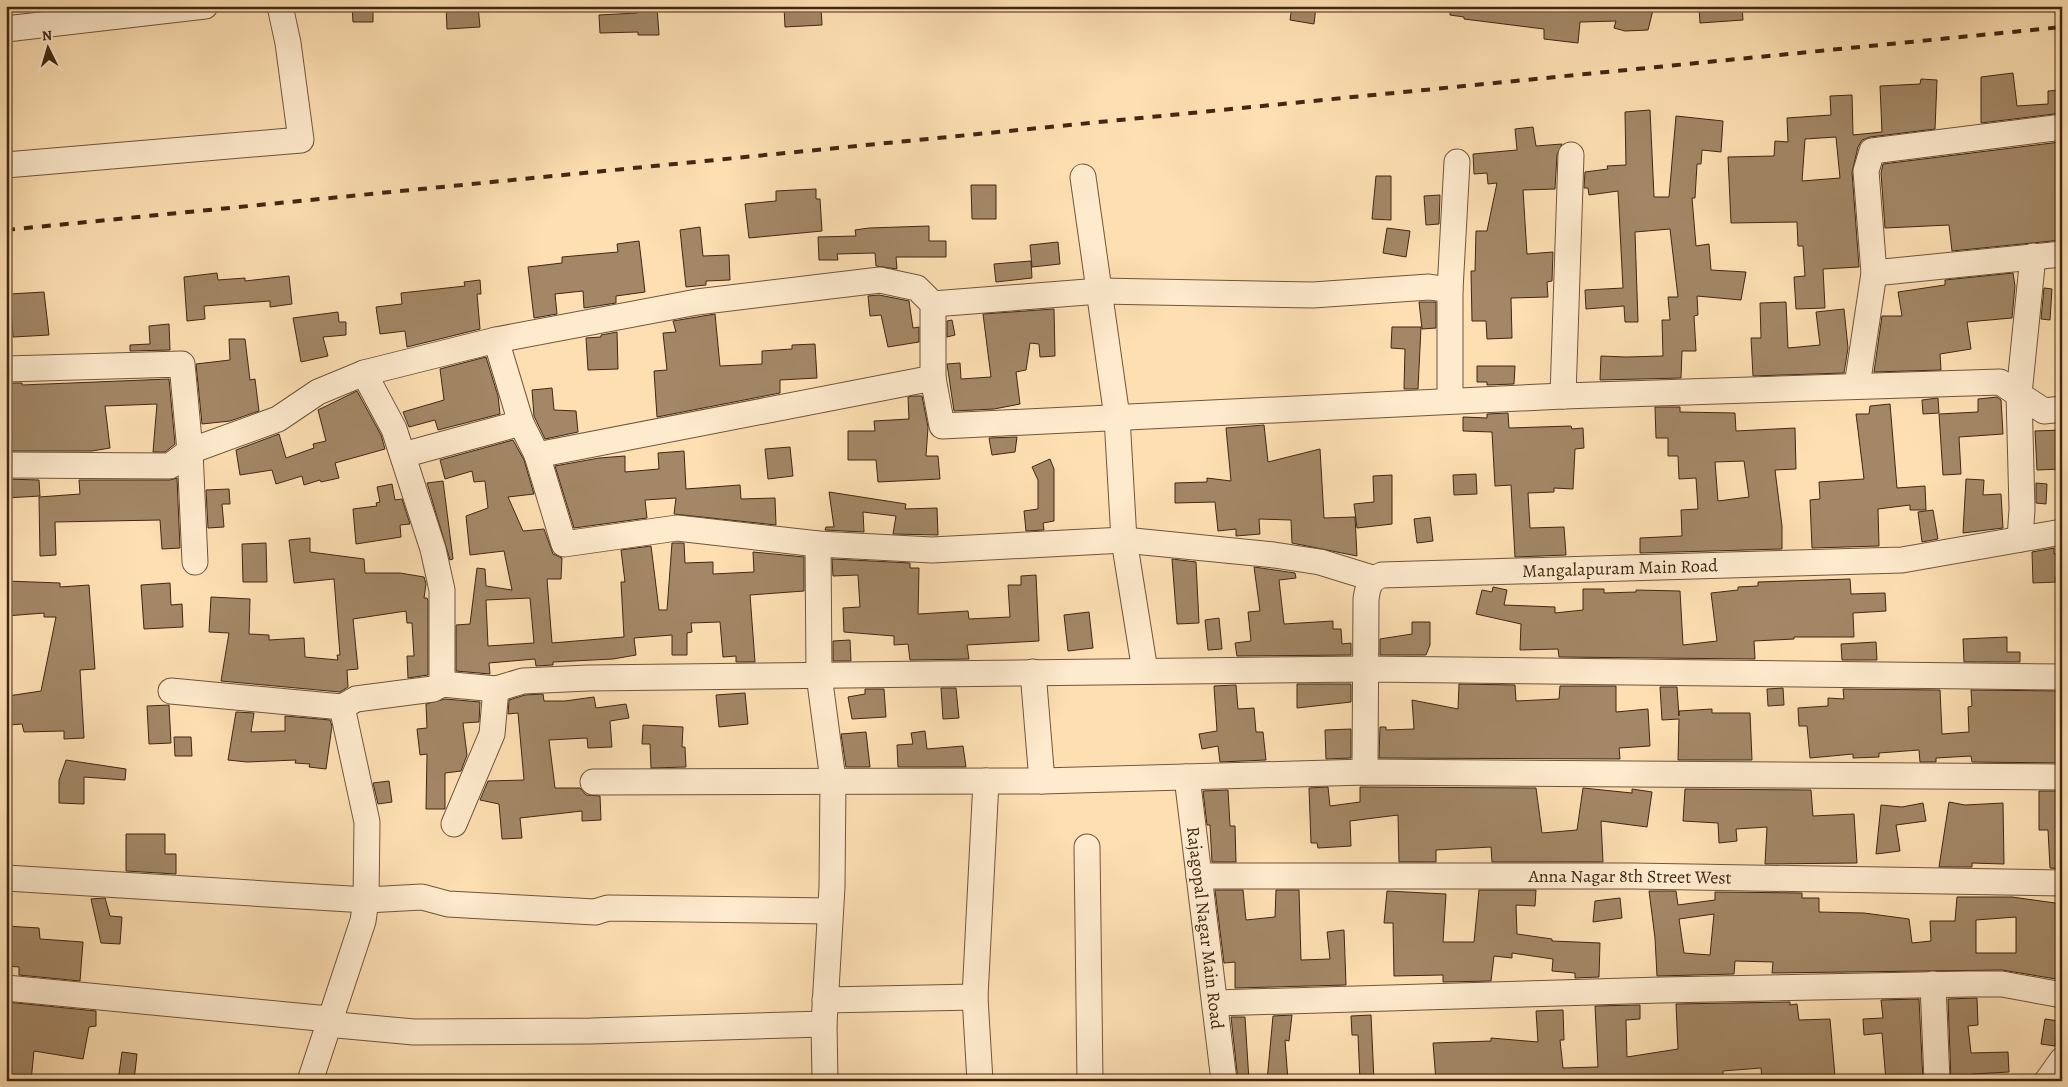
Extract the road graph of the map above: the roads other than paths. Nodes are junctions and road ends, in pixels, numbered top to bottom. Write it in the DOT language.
graph roads {
  1 [pos="205,6"];
  2 [pos="280,6"];
  3 [pos="161,10"];
  4 [pos="6,30"];
  5 [pos="2062,127"];
  6 [pos="1571,155"];
  7 [pos="1457,162"];
  8 [pos="6,165"];
  9 [pos="1084,177"];
  10 [pos="2062,254"];
  11 [pos="2033,256"];
  12 [pos="1874,273"];
  13 [pos="1450,290"];
  14 [pos="1100,291"];
  15 [pos="933,304"];
  16 [pos="496,340"];
  17 [pos="6,370"];
  18 [pos="364,373"];
  19 [pos="933,378"];
  20 [pos="1857,386"];
  21 [pos="2018,394"];
  22 [pos="1563,396"];
  23 [pos="1450,401"];
  24 [pos="2062,409"];
  25 [pos="1117,417"];
  26 [pos="522,423"];
  27 [pos="190,451"];
  28 [pos="402,455"];
  29 [pos="537,455"];
  30 [pos="6,465"];
  31 [pos="2062,532"];
  32 [pos="2020,539"];
  33 [pos="1124,540"];
  34 [pos="818,544"];
  35 [pos="195,562"];
  36 [pos="1372,578"];
  37 [pos="1365,669"];
  38 [pos="1145,671"];
  39 [pos="1033,672"];
  40 [pos="819,675"];
  41 [pos="2062,677"];
  42 [pos="442,684"];
  43 [pos="496,689"];
  44 [pos="170,691"];
  45 [pos="342,707"];
  46 [pos="1365,772"];
  47 [pos="1187,777"];
  48 [pos="2062,777"];
  49 [pos="833,780"];
  50 [pos="986,781"];
  51 [pos="1042,781"];
  52 [pos="593,782"];
  53 [pos="454,824"];
  54 [pos="1087,846"];
  55 [pos="1199,876"];
  56 [pos="6,878"];
  57 [pos="2062,883"];
  58 [pos="366,900"];
  59 [pos="830,911"];
  60 [pos="1933,984"];
  61 [pos="6,988"];
  62 [pos="2062,995"];
  63 [pos="975,997"];
  64 [pos="1215,1003"];
  65 [pos="824,1012"];
  66 [pos="329,1019"];
  67 [pos="2062,1060"];
  68 [pos="310,1081"];
  69 [pos="825,1081"];
  70 [pos="980,1081"];
  71 [pos="1090,1081"];
  72 [pos="1224,1081"];
  73 [pos="1937,1081"];
  74 [pos="2047,1081"];
  1 -- 3 [label="street"];
  2 -- 8 [label="street"];
  3 -- 4 [label="street"];
  5 -- 12 [label="street"];
  6 -- 22 [label="street"];
  7 -- 13 [label="street"];
  9 -- 14 [label="street"];
  10 -- 11 [label="street"];
  11 -- 12 [label="street"];
  11 -- 21 [label="street"];
  12 -- 20 [label="street"];
  13 -- 14 [label="street"];
  13 -- 23 [label="street"];
  14 -- 15 [label="street"];
  14 -- 25 [label="street"];
  15 -- 16 [label="street"];
  15 -- 19 [label="street"];
  16 -- 18 [label="street"];
  16 -- 26 [label="street"];
  17 -- 27 [label="street"];
  18 -- 27 [label="street"];
  18 -- 28 [label="street"];
  19 -- 25 [label="street"];
  19 -- 29 [label="street"];
  20 -- 21 [label="street"];
  20 -- 22 [label="street"];
  21 -- 24 [label="street"];
  21 -- 32 [label="street"];
  22 -- 23 [label="street"];
  23 -- 25 [label="street"];
  25 -- 33 [label="street"];
  26 -- 28 [label="street"];
  26 -- 29 [label="street"];
  27 -- 30 [label="street"];
  27 -- 35 [label="street"];
  28 -- 42 [label="street"];
  29 -- 34 [label="street"];
  31 -- 32 [label="street, Mangalapuram Main Road"];
  32 -- 36 [label="street, Mangalapuram Main Road"];
  33 -- 34 [label="street"];
  33 -- 36 [label="street"];
  33 -- 38 [label="street"];
  34 -- 40 [label="street"];
  36 -- 37 [label="street"];
  37 -- 38 [label="street"];
  37 -- 41 [label="street"];
  37 -- 46 [label="street"];
  38 -- 39 [label="street"];
  39 -- 40 [label="street"];
  39 -- 51 [label="street"];
  40 -- 43 [label="street"];
  40 -- 49 [label="street"];
  42 -- 43 [label="street"];
  42 -- 45 [label="street"];
  43 -- 53 [label="street"];
  44 -- 45 [label="street"];
  45 -- 58 [label="street"];
  46 -- 47 [label="street"];
  46 -- 48 [label="street"];
  47 -- 51 [label="street"];
  47 -- 55 [label="street, Rajagopal Nagar Main Road"];
  49 -- 50 [label="street"];
  49 -- 52 [label="street"];
  49 -- 59 [label="street"];
  50 -- 51 [label="street"];
  50 -- 63 [label="street"];
  54 -- 71 [label="street"];
  55 -- 57 [label="street, Anna Nagar 8th Street West"];
  55 -- 64 [label="street, Rajagopal Nagar Main Road"];
  56 -- 58 [label="street"];
  58 -- 59 [label="street"];
  58 -- 66 [label="street"];
  59 -- 65 [label="street"];
  60 -- 62 [label="street"];
  60 -- 64 [label="street"];
  60 -- 73 [label="street"];
  61 -- 66 [label="street"];
  63 -- 65 [label="street"];
  63 -- 70 [label="street"];
  64 -- 72 [label="street, Rajagopal Nagar Main Road"];
  65 -- 66 [label="street"];
  65 -- 69 [label="street"];
  66 -- 68 [label="street"];
  67 -- 74 [label="street"];
}
